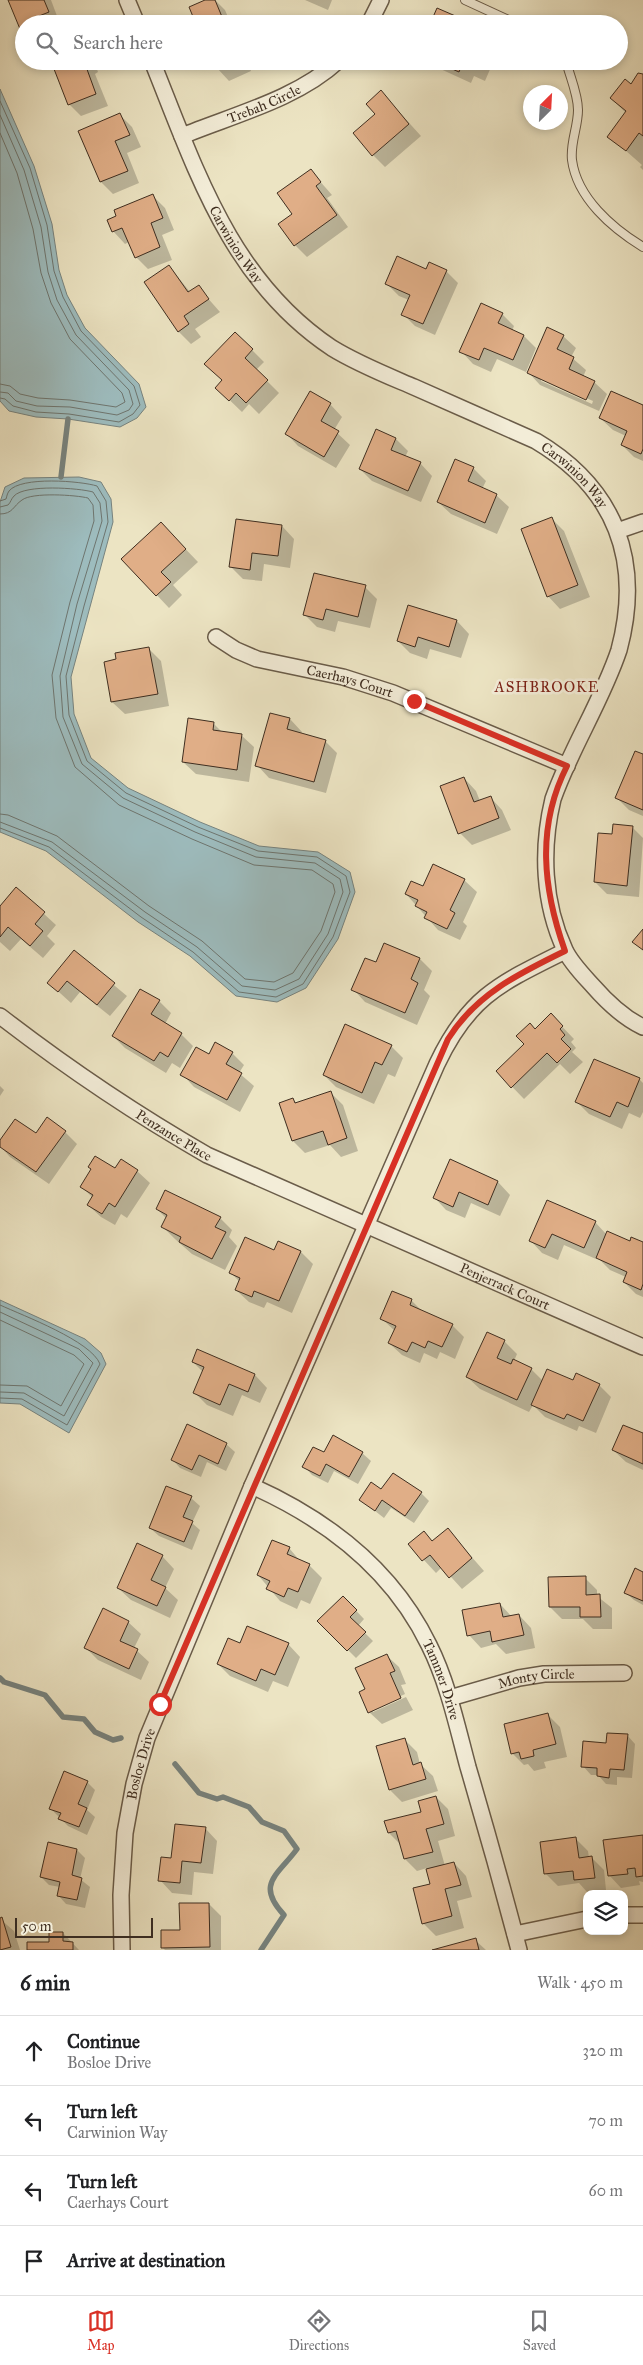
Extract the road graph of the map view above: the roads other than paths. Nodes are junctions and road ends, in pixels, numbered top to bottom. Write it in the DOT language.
graph roads {
  1 [pos="127,0"];
  2 [pos="381,0"];
  3 [pos="465,0"];
  4 [pos="133,15"];
  5 [pos="374,15"];
  6 [pos="497,15"];
  7 [pos="156,70"];
  8 [pos="327,70"];
  9 [pos="568,70"];
  10 [pos="182,136"];
  11 [pos="643,247"];
  12 [pos="643,522"];
  13 [pos="620,530"];
  14 [pos="216,637"];
  15 [pos="567,766"];
  16 [pos="565,951"];
  17 [pos="0,1016"];
  18 [pos="643,1027"];
  19 [pos="366,1225"];
  20 [pos="643,1347"];
  21 [pos="252,1486"];
  22 [pos="624,1673"];
  23 [pos="450,1698"];
  24 [pos="628,1915"];
  25 [pos="643,1915"];
  26 [pos="583,1920"];
  27 [pos="515,1934"];
  28 [pos="122,1950"];
  29 [pos="519,1950"];
  1 -- 4 [label="street"];
  2 -- 5 [label="street"];
  3 -- 6 [label="lane"];
  7 -- 10 [label="street, Carwinion Way"];
  8 -- 10 [label="street, Trebah Circle"];
  9 -- 11 [label="lane"];
  10 -- 13 [label="street, Carwinion Way"];
  12 -- 13 [label="street"];
  13 -- 15 [label="street, Carwinion Way"];
  14 -- 15 [label="street, Caerhays Court"];
  15 -- 16 [label="street, Carwinion Way"];
  16 -- 18 [label="street, Carwinion Way"];
  16 -- 19 [label="street, Bosloe Drive"];
  17 -- 19 [label="street, Penzance Place"];
  19 -- 20 [label="street, Penjerrack Court"];
  19 -- 21 [label="street, Bosloe Drive"];
  21 -- 23 [label="street, Tammer Drive"];
  21 -- 28 [label="street, Bosloe Drive"];
  22 -- 23 [label="street, Monty Circle"];
  23 -- 27 [label="street, Tammer Drive"];
  24 -- 25 [label="street"];
  26 -- 27 [label="street"];
  27 -- 29 [label="street, Tammer Drive"];
}
